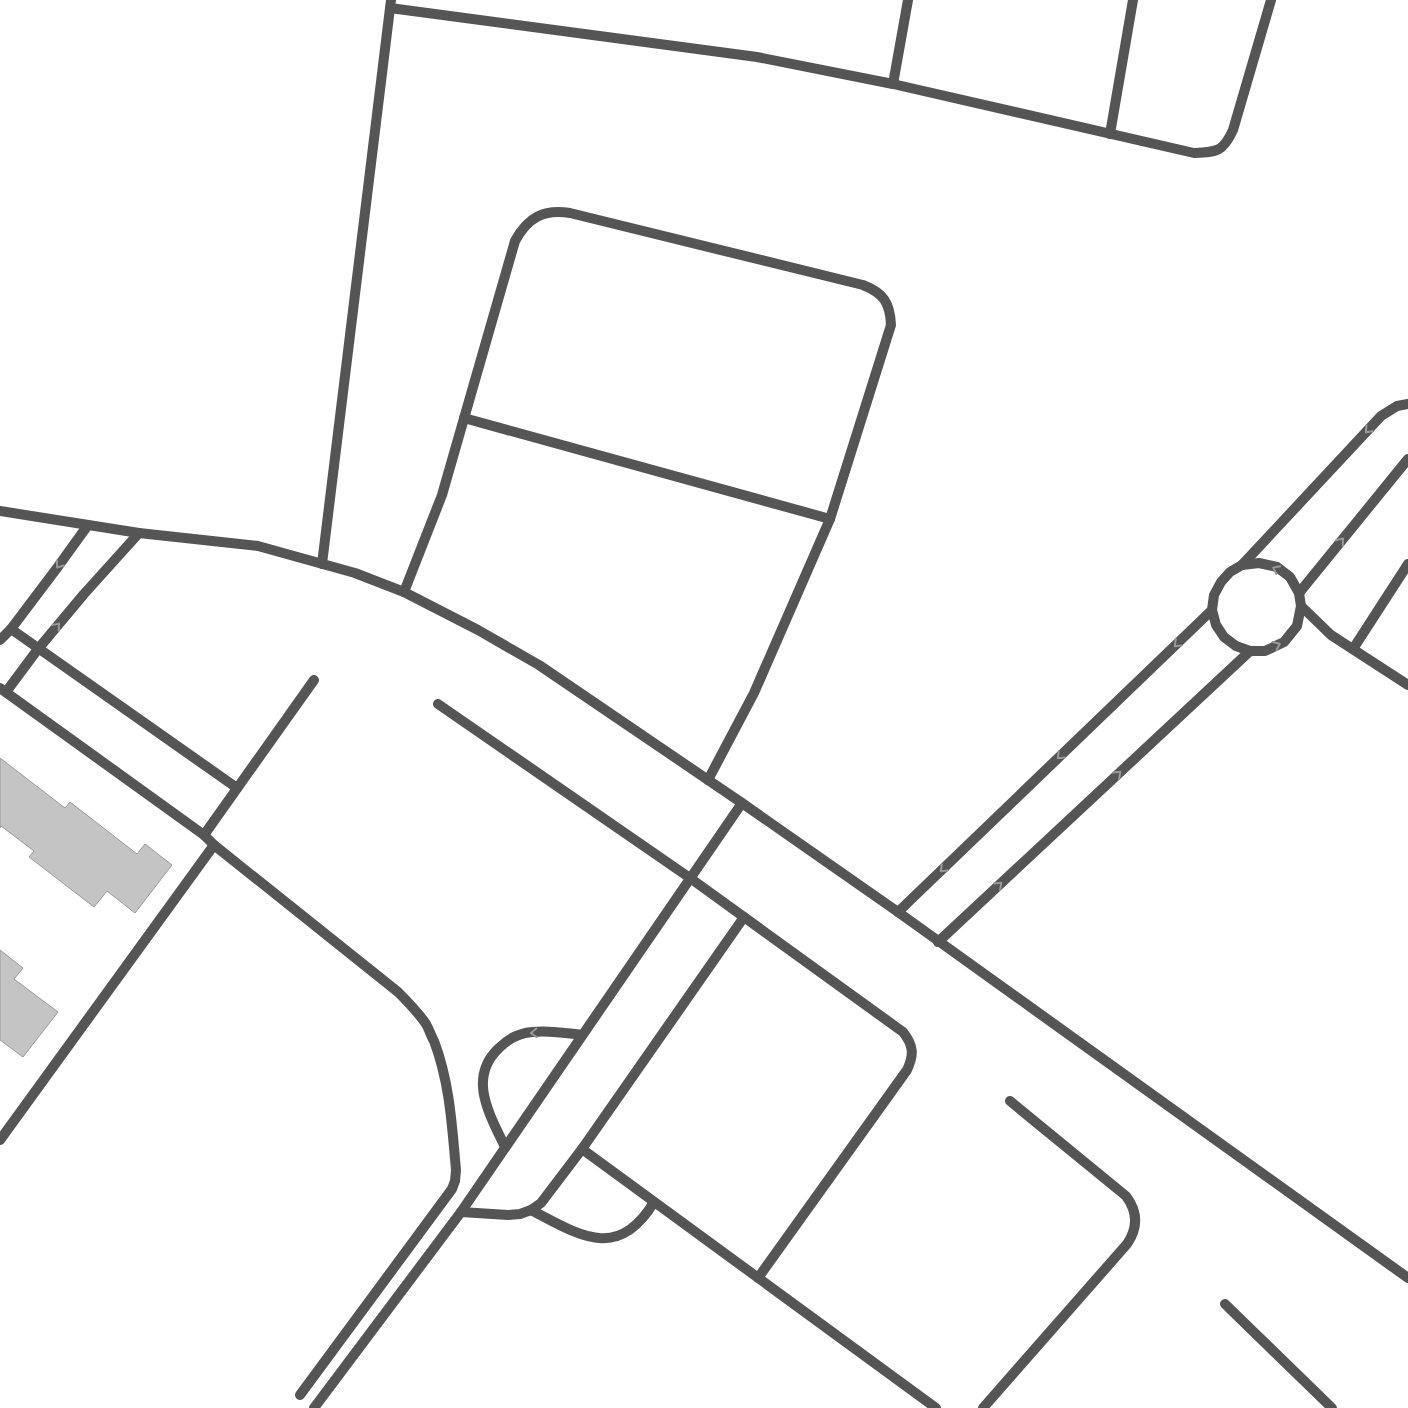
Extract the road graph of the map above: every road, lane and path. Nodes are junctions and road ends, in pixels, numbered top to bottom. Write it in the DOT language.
graph roads {
  1 [pos="908,0"];
  2 [pos="1133,0"];
  3 [pos="1271,0"];
  4 [pos="391,4"];
  5 [pos="893,84"];
  6 [pos="1110,134"];
  7 [pos="1408,404"];
  8 [pos="464,418"];
  9 [pos="1408,459"];
  10 [pos="0,511"];
  11 [pos="830,520"];
  12 [pos="88,525"];
  13 [pos="139,533"];
  14 [pos="322,564"];
  15 [pos="1408,564"];
  16 [pos="1242,565"];
  17 [pos="404,592"];
  18 [pos="1299,593"];
  19 [pos="1301,606"];
  20 [pos="1212,610"];
  21 [pos="11,629"];
  22 [pos="0,640"];
  23 [pos="38,649"];
  24 [pos="1353,649"];
  25 [pos="1250,651"];
  26 [pos="314,680"];
  27 [pos="1408,685"];
  28 [pos="3,690"];
  29 [pos="438,704"];
  30 [pos="708,780"];
  31 [pos="237,788"];
  32 [pos="742,803"];
  33 [pos="204,836"];
  34 [pos="214,845"];
  35 [pos="690,878"];
  36 [pos="898,912"];
  37 [pos="744,917"];
  38 [pos="938,942"];
  39 [pos="582,1035"];
  40 [pos="1010,1101"];
  41 [pos="0,1140"];
  42 [pos="505,1147"];
  43 [pos="582,1149"];
  44 [pos="654,1202"];
  45 [pos="531,1210"];
  46 [pos="460,1212"];
  47 [pos="758,1278"];
  48 [pos="1408,1278"];
  49 [pos="1225,1304"];
  50 [pos="300,1395"];
  51 [pos="314,1408"];
  52 [pos="936,1408"];
  53 [pos="984,1408"];
  54 [pos="1332,1408"];
  1 -- 5 [label="lane"];
  2 -- 6 [label="lane"];
  3 -- 6 [label="lane"];
  4 -- 5 [label="lane"];
  4 -- 14 [label="lane"];
  5 -- 6 [label="lane"];
  7 -- 16 [label="lane, one-way"];
  8 -- 11 [label="lane"];
  8 -- 11 [label="lane"];
  8 -- 17 [label="lane"];
  18 -- 9 [label="lane, one-way"];
  10 -- 12 [label="lane"];
  11 -- 30 [label="lane"];
  12 -- 13 [label="lane"];
  12 -- 21 [label="lane, one-way"];
  13 -- 14 [label="lane"];
  23 -- 13 [label="lane, one-way"];
  14 -- 17 [label="lane"];
  15 -- 24 [label="lane"];
  18 -- 16 [label="lane, one-way"];
  16 -- 20 [label="lane"];
  17 -- 30 [label="lane"];
  18 -- 19 [label="lane"];
  19 -- 24 [label="lane"];
  25 -- 19 [label="lane, one-way"];
  20 -- 25 [label="lane"];
  20 -- 36 [label="lane, one-way"];
  21 -- 22 [label="lane"];
  21 -- 23 [label="lane"];
  23 -- 28 [label="lane"];
  23 -- 31 [label="lane"];
  24 -- 27 [label="lane"];
  38 -- 25 [label="lane, one-way"];
  26 -- 31 [label="lane"];
  28 -- 33 [label="lane"];
  29 -- 35 [label="lane"];
  30 -- 32 [label="lane"];
  31 -- 33 [label="lane"];
  32 -- 35 [label="lane"];
  32 -- 36 [label="lane"];
  33 -- 34 [label="lane"];
  34 -- 41 [label="lane"];
  34 -- 50 [label="lane"];
  35 -- 37 [label="lane"];
  35 -- 39 [label="lane"];
  36 -- 38 [label="lane"];
  37 -- 43 [label="lane"];
  37 -- 47 [label="lane"];
  38 -- 48 [label="lane"];
  39 -- 42 [label="lane"];
  39 -- 42 [label="lane, one-way"];
  40 -- 53 [label="lane"];
  42 -- 46 [label="lane"];
  43 -- 44 [label="lane"];
  43 -- 45 [label="lane"];
  44 -- 45 [label="lane"];
  44 -- 47 [label="lane"];
  45 -- 46 [label="lane"];
  46 -- 51 [label="lane"];
  47 -- 52 [label="lane"];
  49 -- 54 [label="lane"];
}
